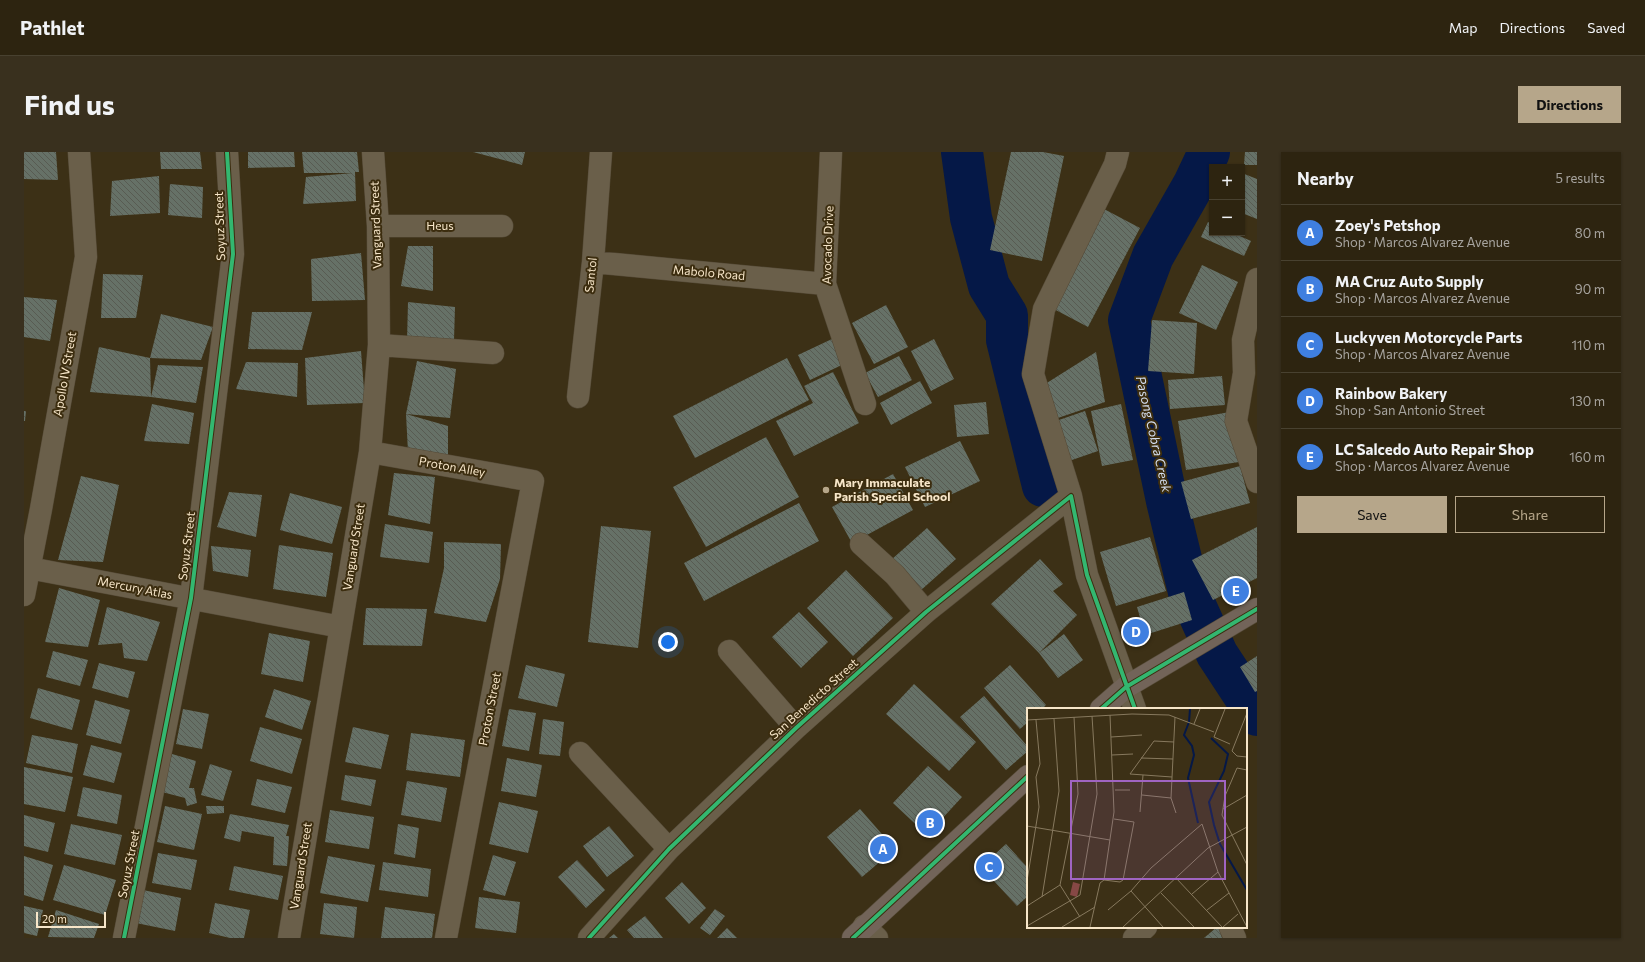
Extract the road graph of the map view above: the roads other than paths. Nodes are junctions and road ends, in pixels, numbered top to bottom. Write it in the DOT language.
graph roads {
  1 [pos="79,152"];
  2 [pos="227,152"];
  3 [pos="373,152"];
  4 [pos="602,152"];
  5 [pos="831,152"];
  6 [pos="1118,152"];
  7 [pos="378,226"];
  8 [pos="502,226"];
  9 [pos="593,262"];
  10 [pos="1257,279"];
  11 [pos="825,284"];
  12 [pos="379,345"];
  13 [pos="493,353"];
  14 [pos="1251,369"];
  15 [pos="578,397"];
  16 [pos="865,404"];
  17 [pos="370,452"];
  18 [pos="533,481"];
  19 [pos="1257,482"];
  20 [pos="1071,496"];
  21 [pos="861,544"];
  22 [pos="27,568"];
  23 [pos="24,595"];
  24 [pos="191,598"];
  25 [pos="1257,609"];
  26 [pos="926,612"];
  27 [pos="341,627"];
  28 [pos="729,651"];
  29 [pos="1126,687"];
  30 [pos="1102,708"];
  31 [pos="1135,708"];
  32 [pos="796,728"];
  33 [pos="580,753"];
  34 [pos="1027,777"];
  35 [pos="669,849"];
  36 [pos="1145,928"];
  37 [pos="1230,928"];
  38 [pos="865,934"];
  39 [pos="124,938"];
  40 [pos="289,938"];
  41 [pos="446,938"];
  42 [pos="589,938"];
  43 [pos="1134,938"];
  44 [pos="1235,938"];
  1 -- 22 [label="street, Apollo IV Street"];
  2 -- 24 [label="street, Soyuz Street"];
  3 -- 7 [label="street, Vanguard Street"];
  4 -- 9 [label="street, Santol"];
  5 -- 11 [label="street, Avocado Drive"];
  6 -- 20 [label="street"];
  7 -- 8 [label="street, Heus"];
  7 -- 12 [label="street, Vanguard Street"];
  9 -- 11 [label="street, Mabolo Road"];
  9 -- 15 [label="street, Santol"];
  10 -- 14 [label="street"];
  11 -- 16 [label="street, Avocado Drive"];
  12 -- 13 [label="street"];
  12 -- 17 [label="street, Vanguard Street"];
  14 -- 19 [label="street"];
  17 -- 18 [label="street, Proton Alley"];
  17 -- 27 [label="street, Vanguard Street"];
  18 -- 41 [label="street, Proton Street"];
  20 -- 26 [label="street, San Benedicto Street"];
  20 -- 29 [label="street"];
  21 -- 26 [label="street"];
  22 -- 23 [label="street, Apollo IV Street"];
  22 -- 24 [label="street, Mercury Atlas"];
  24 -- 27 [label="street, Mercury Atlas"];
  24 -- 39 [label="street, Soyuz Street"];
  25 -- 29 [label="main road"];
  26 -- 32 [label="street, San Benedicto Street"];
  27 -- 40 [label="street, Vanguard Street"];
  28 -- 32 [label="street"];
  29 -- 30 [label="main road"];
  29 -- 31 [label="street"];
  32 -- 35 [label="street, San Benedicto Street"];
  33 -- 35 [label="street"];
  34 -- 38 [label="main road"];
  35 -- 42 [label="street, San Benedicto Street"];
  36 -- 43 [label="street"];
  37 -- 44 [label="street"];
}
